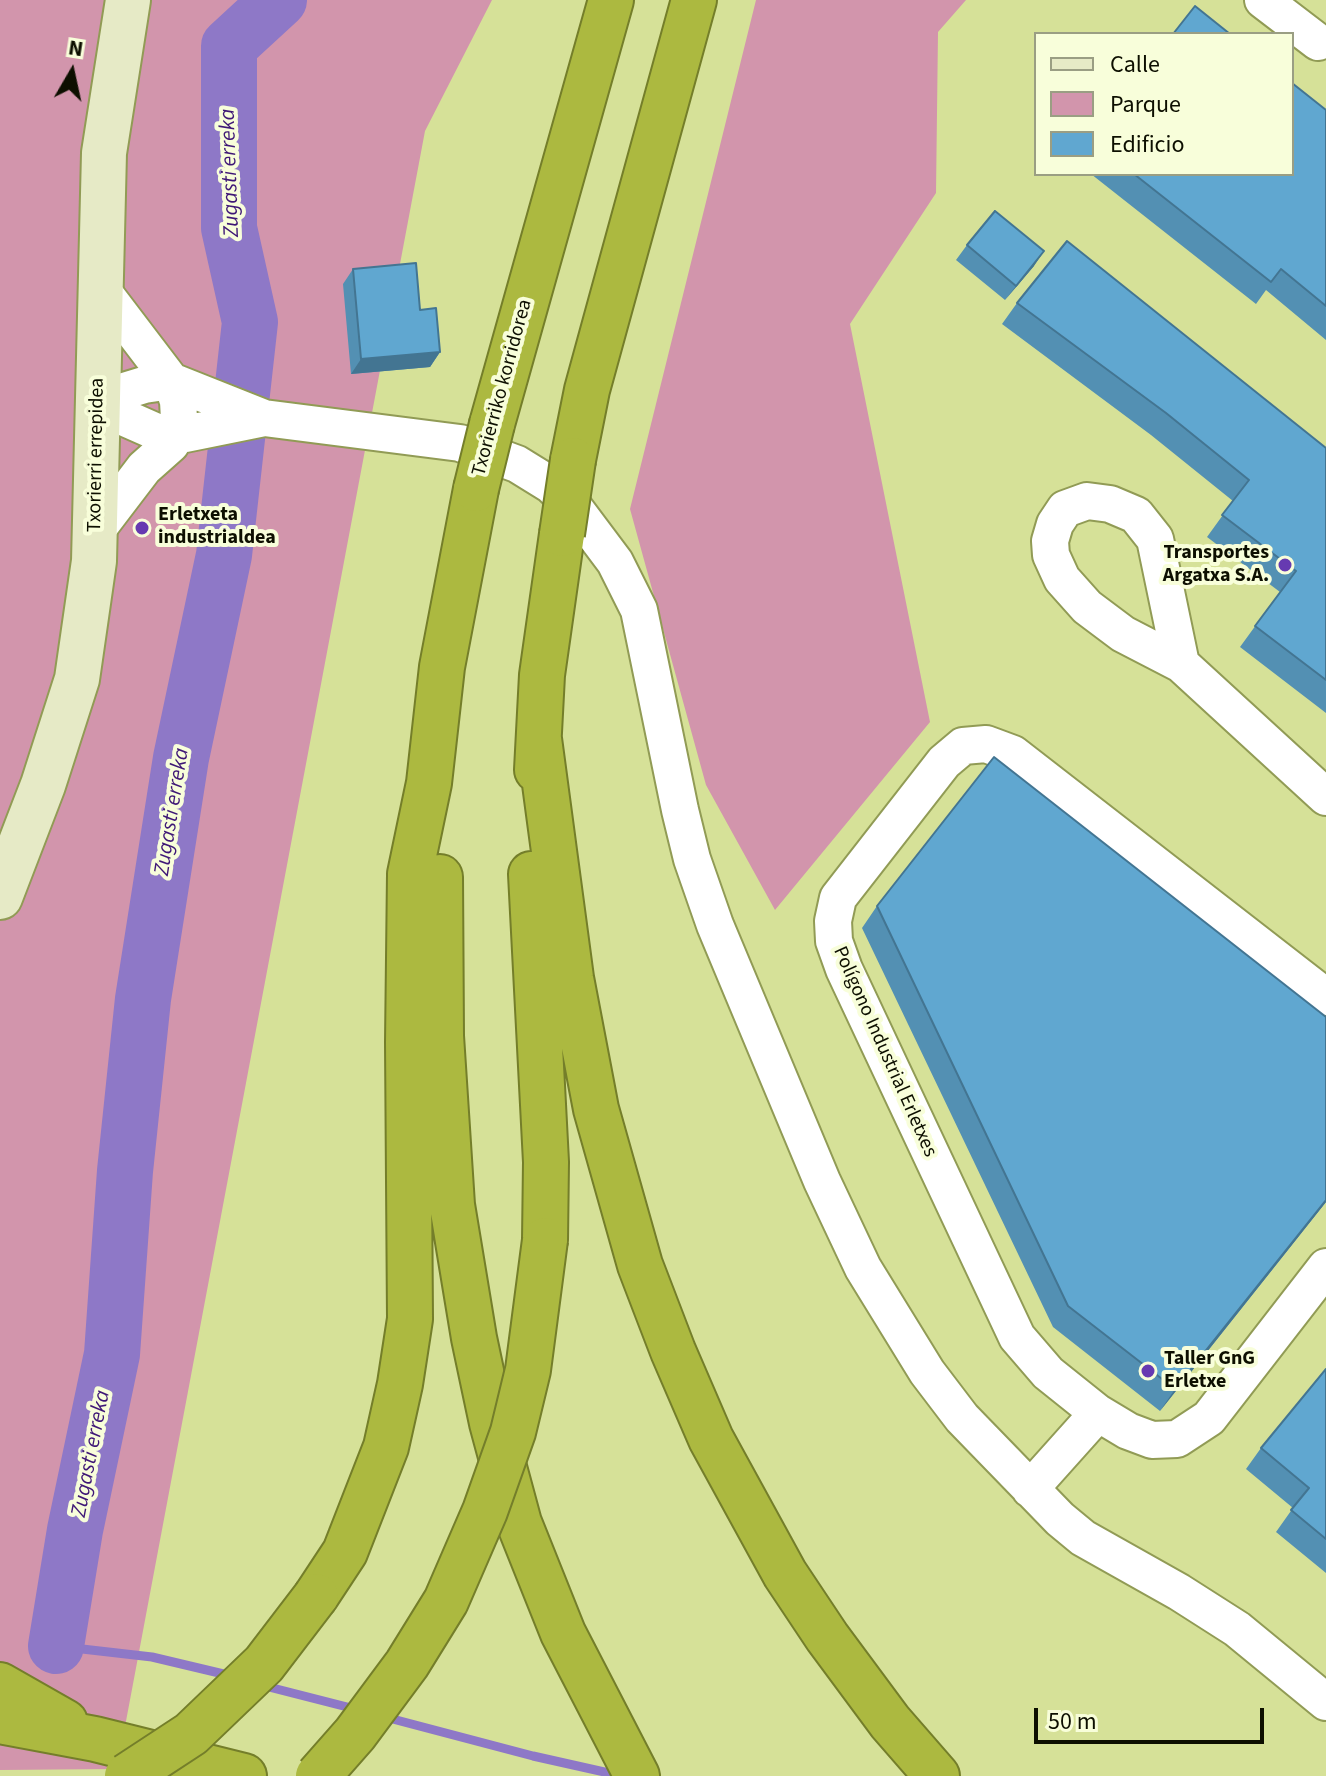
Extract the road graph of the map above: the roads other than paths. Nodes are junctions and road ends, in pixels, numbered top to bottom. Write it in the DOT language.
graph roads {
  1 [pos="128,0"];
  2 [pos="611,0"];
  3 [pos="694,0"];
  4 [pos="1263,0"];
  5 [pos="1309,0"];
  6 [pos="1322,48"];
  7 [pos="101,289"];
  8 [pos="178,383"];
  9 [pos="98,399"];
  10 [pos="264,418"];
  11 [pos="180,434"];
  12 [pos="96,531"];
  13 [pos="1181,664"];
  14 [pos="539,739"];
  15 [pos="429,783"];
  16 [pos="1326,797"];
  17 [pos="0,897"];
  18 [pos="1326,997"];
  19 [pos="1326,1267"];
  20 [pos="1098,1413"];
  21 [pos="1030,1489"];
  22 [pos="0,1685"];
  23 [pos="1326,1702"];
  24 [pos="0,1721"];
  25 [pos="95,1739"];
  26 [pos="127,1776"];
  27 [pos="244,1776"];
  28 [pos="318,1776"];
  29 [pos="637,1776"];
  30 [pos="937,1776"];
  1 -- 7 [label="main road, Txorierri errepidea"];
  2 -- 15 [label="highway, Txorierriko korridorea, bridge"];
  3 -- 14 [label="highway, bridge"];
  4 -- 6 [label="street"];
  5 -- 6 [label="street"];
  7 -- 8 [label="street"];
  7 -- 9 [label="main road, Txorierri errepidea"];
  8 -- 9 [label="street"];
  8 -- 10 [label="street"];
  8 -- 11 [label="street"];
  9 -- 11 [label="street"];
  9 -- 12 [label="main road, Txorierri errepidea"];
  10 -- 11 [label="street"];
  10 -- 21 [label="street"];
  11 -- 12 [label="street"];
  12 -- 17 [label="main road, Txorierri errepidea"];
  13 -- 13 [label="street"];
  13 -- 16 [label="street"];
  14 -- 28 [label="highway, bridge"];
  14 -- 30 [label="highway"];
  15 -- 26 [label="highway, bridge"];
  15 -- 29 [label="highway"];
  18 -- 20 [label="street, Polígono Industrial Erletxes"];
  19 -- 20 [label="street, Polígono Industrial Erletxes"];
  20 -- 21 [label="street"];
  21 -- 23 [label="street"];
  22 -- 25 [label="highway"];
  24 -- 25 [label="highway"];
  25 -- 27 [label="highway"];
}
